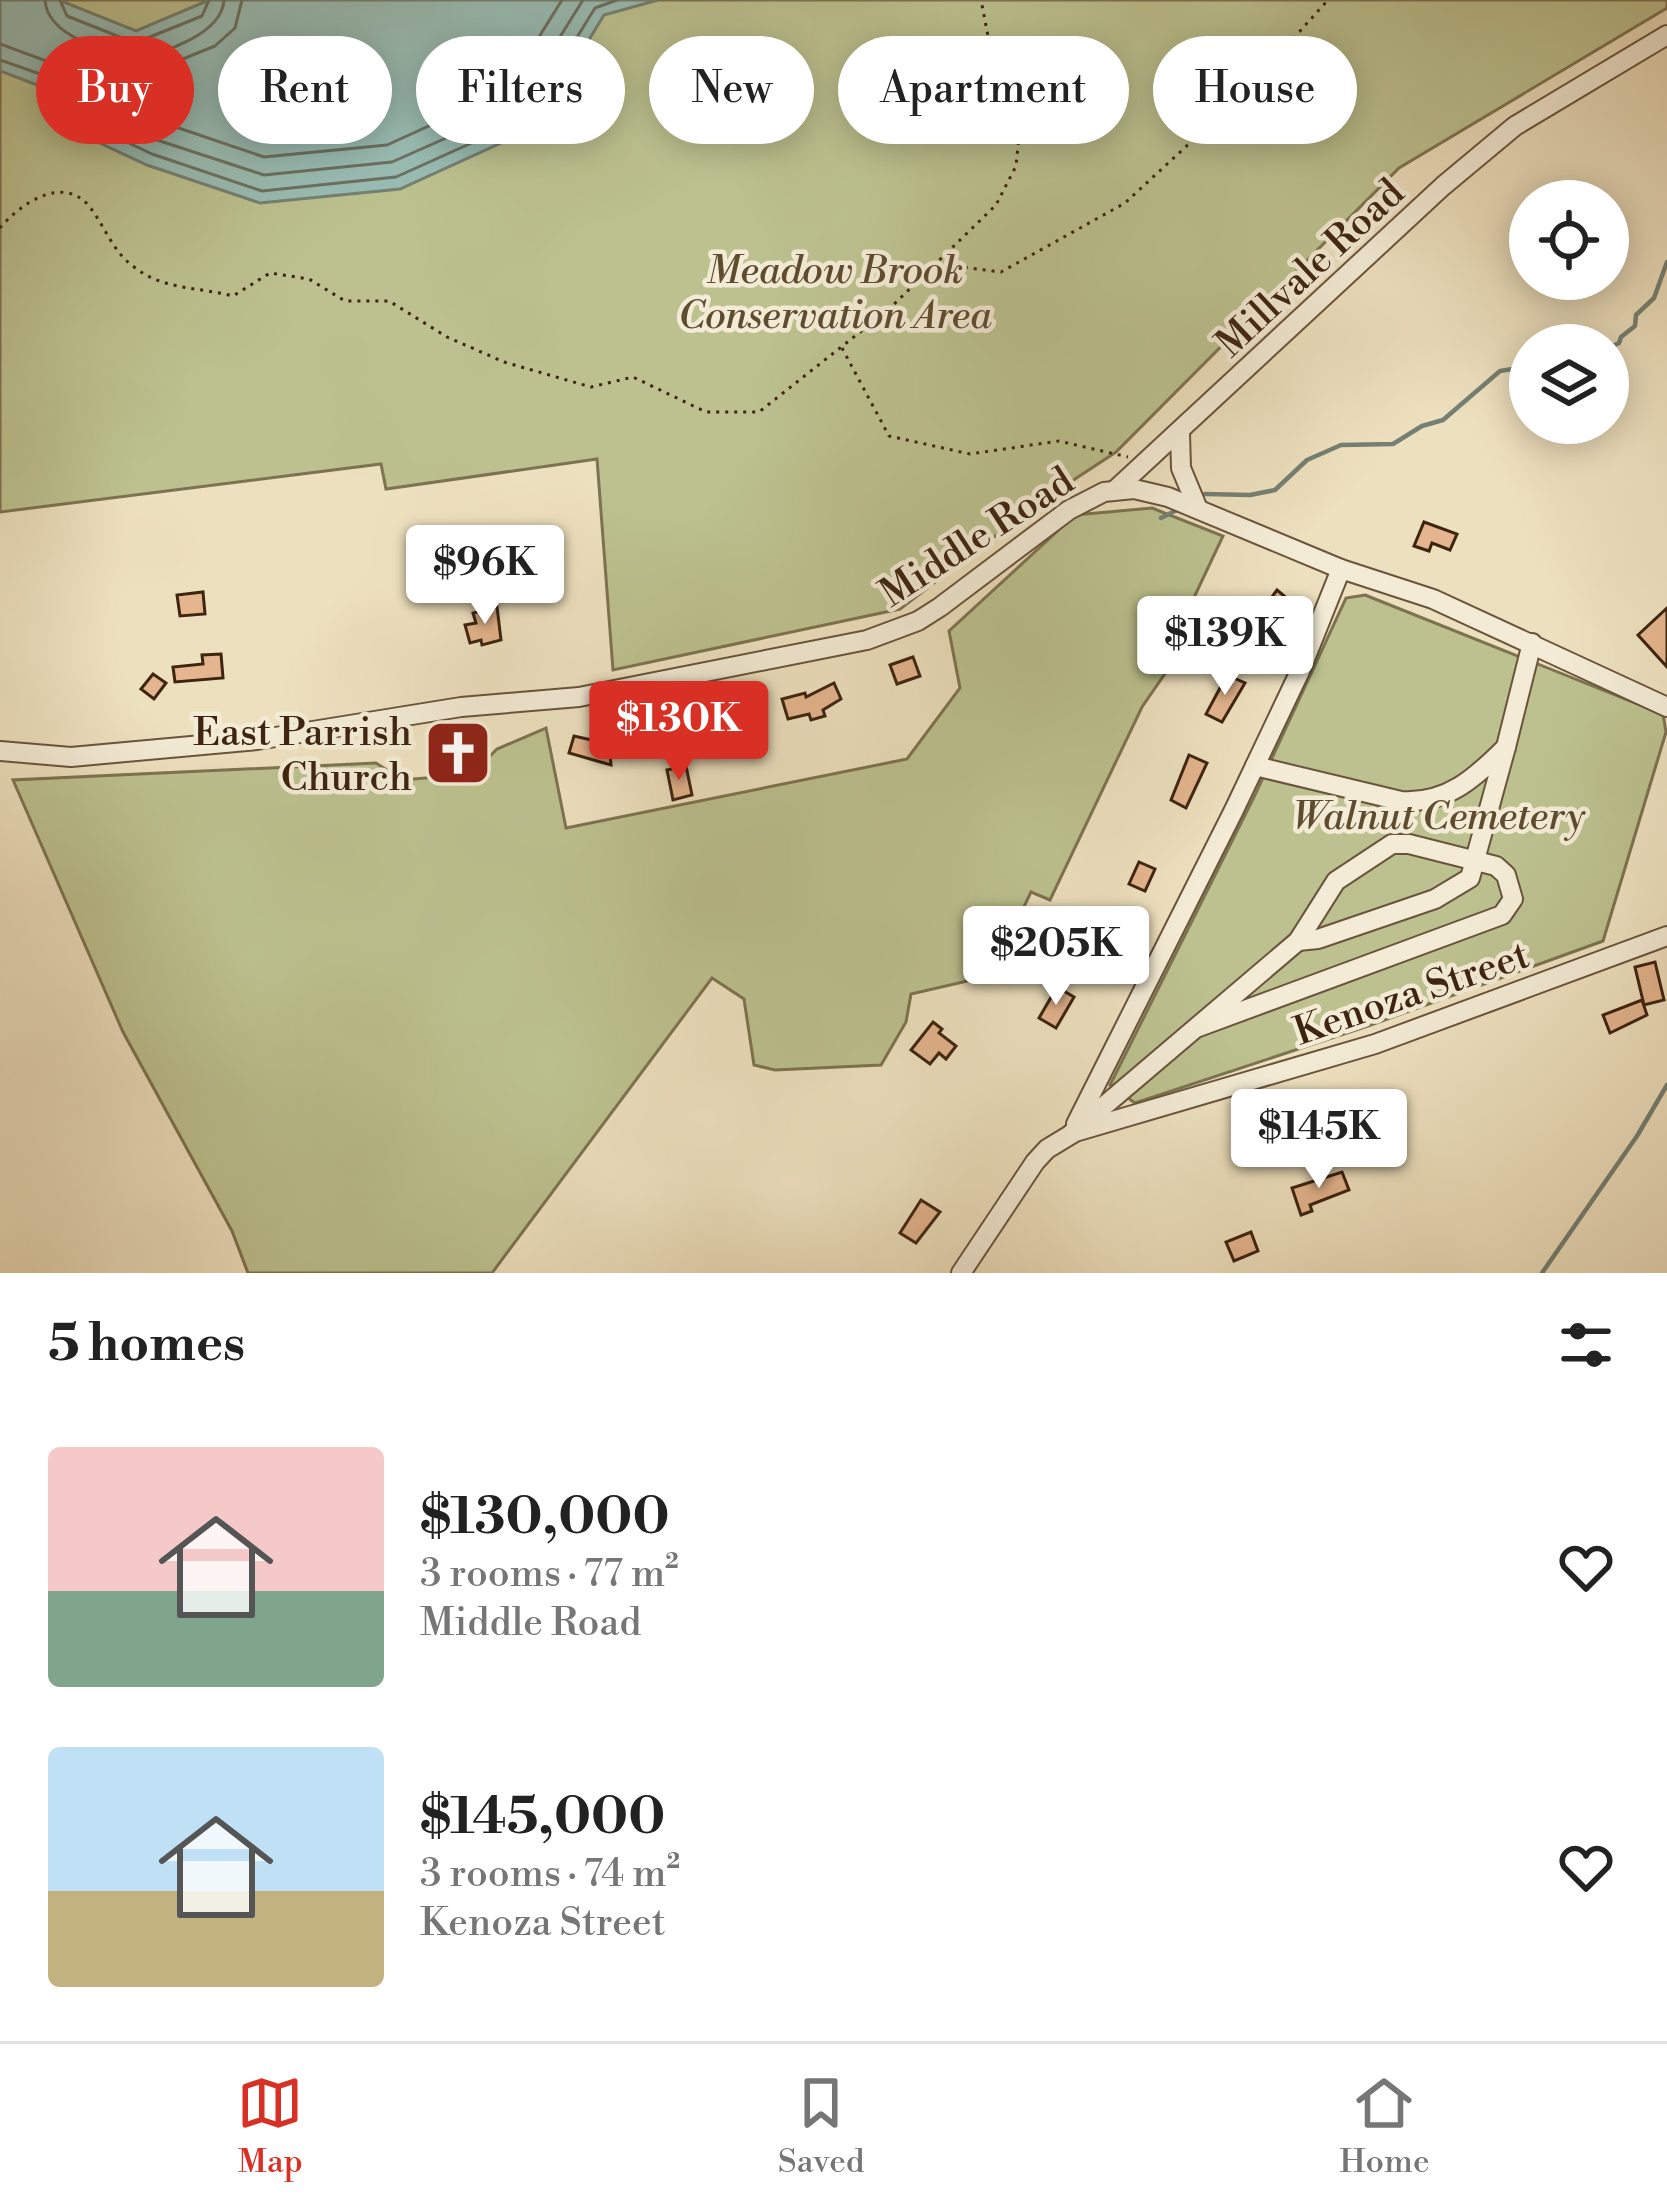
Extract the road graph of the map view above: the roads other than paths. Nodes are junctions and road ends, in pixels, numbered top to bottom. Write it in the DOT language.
graph roads {
  1 [pos="1667,35"];
  2 [pos="1180,433"];
  3 [pos="1115,490"];
  4 [pos="1198,508"];
  5 [pos="1341,569"];
  6 [pos="1532,643"];
  7 [pos="1667,707"];
  8 [pos="1506,747"];
  9 [pos="0,751"];
  10 [pos="1255,766"];
  11 [pos="1468,784"];
  12 [pos="1494,797"];
  13 [pos="1473,859"];
  14 [pos="1667,936"];
  15 [pos="1298,941"];
  16 [pos="1196,1028"];
  17 [pos="1071,1134"];
  18 [pos="961,1273"];
  1 -- 2 [label="street, Millvale Road"];
  2 -- 3 [label="street, Millvale Road"];
  2 -- 4 [label="street"];
  3 -- 4 [label="street, Middle Road"];
  3 -- 9 [label="street, Middle Road"];
  4 -- 5 [label="street, Middle Road"];
  5 -- 6 [label="street, Middle Road"];
  5 -- 10 [label="street"];
  6 -- 7 [label="street, Middle Road"];
  6 -- 8 [label="street"];
  8 -- 11 [label="street"];
  8 -- 12 [label="street"];
  10 -- 11 [label="street"];
  10 -- 17 [label="street"];
  11 -- 12 [label="street"];
  12 -- 13 [label="street"];
  13 -- 15 [label="street"];
  13 -- 15 [label="street"];
  13 -- 16 [label="street"];
  14 -- 17 [label="street, Kenoza Street"];
  15 -- 16 [label="street"];
  16 -- 17 [label="street"];
  17 -- 18 [label="street, Kenoza Street"];
}
